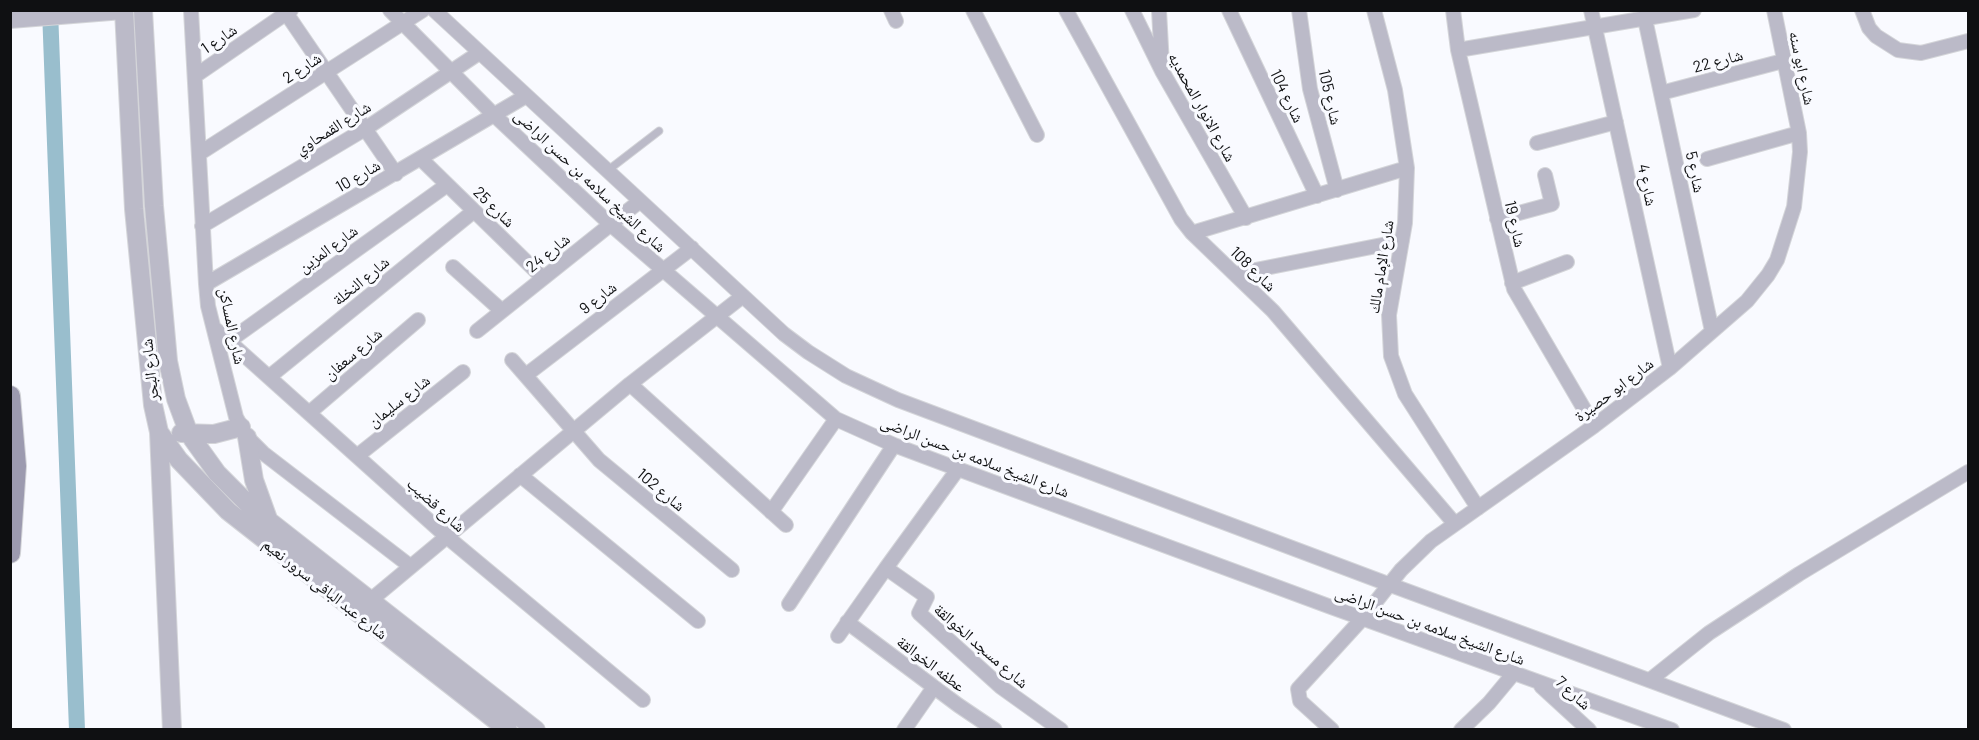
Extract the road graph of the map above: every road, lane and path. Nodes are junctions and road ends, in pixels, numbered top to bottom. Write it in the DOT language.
graph roads {
  1 [pos="143,10"];
  2 [pos="191,10"];
  3 [pos="390,10"];
  4 [pos="423,10"];
  5 [pos="434,10"];
  6 [pos="973,10"];
  7 [pos="1066,10"];
  8 [pos="1132,10"];
  9 [pos="1159,10"];
  10 [pos="1229,10"];
  11 [pos="1299,10"];
  12 [pos="1374,10"];
  13 [pos="1453,10"];
  14 [pos="1591,10"];
  15 [pos="1694,10"];
  16 [pos="1774,10"];
  17 [pos="1862,10"];
  18 [pos="119,11"];
  19 [pos="287,12"];
  20 [pos="10,19"];
  21 [pos="1645,19"];
  22 [pos="402,23"];
  23 [pos="1595,29"];
  24 [pos="1968,40"];
  25 [pos="1458,50"];
  26 [pos="479,53"];
  27 [pos="1783,61"];
  28 [pos="449,71"];
  29 [pos="1162,71"];
  30 [pos="325,73"];
  31 [pos="195,76"];
  32 [pos="1661,93"];
  33 [pos="526,96"];
  34 [pos="493,114"];
  35 [pos="1616,122"];
  36 [pos="365,129"];
  37 [pos="659,131"];
  38 [pos="1799,133"];
  39 [pos="1037,135"];
  40 [pos="1537,142"];
  41 [pos="200,153"];
  42 [pos="421,159"];
  43 [pos="1707,159"];
  44 [pos="1407,168"];
  45 [pos="607,171"];
  46 [pos="396,174"];
  47 [pos="1545,175"];
  48 [pos="447,184"];
  49 [pos="1336,190"];
  50 [pos="1317,196"];
  51 [pos="640,201"];
  52 [pos="474,211"];
  53 [pos="1245,218"];
  54 [pos="1497,219"];
  55 [pos="609,224"];
  56 [pos="202,226"];
  57 [pos="1192,233"];
  58 [pos="1402,242"];
  59 [pos="692,248"];
  60 [pos="1567,262"];
  61 [pos="453,267"];
  62 [pos="661,270"];
  63 [pos="1235,274"];
  64 [pos="543,279"];
  65 [pos="1512,283"];
  66 [pos="206,284"];
  67 [pos="743,296"];
  68 [pos="502,311"];
  69 [pos="716,317"];
  70 [pos="418,320"];
  71 [pos="214,328"];
  72 [pos="477,331"];
  73 [pos="1712,331"];
  74 [pos="229,341"];
  75 [pos="512,360"];
  76 [pos="1670,368"];
  77 [pos="463,372"];
  78 [pos="526,375"];
  79 [pos="269,377"];
  80 [pos="630,384"];
  81 [pos="10,396"];
  82 [pos="309,412"];
  83 [pos="836,419"];
  84 [pos="1594,426"];
  85 [pos="159,432"];
  86 [pos="244,432"];
  87 [pos="572,432"];
  88 [pos="189,434"];
  89 [pos="894,445"];
  90 [pos="357,456"];
  91 [pos="958,469"];
  92 [pos="1968,472"];
  93 [pos="520,475"];
  94 [pos="1478,508"];
  95 [pos="771,512"];
  96 [pos="269,521"];
  97 [pos="1455,524"];
  98 [pos="786,525"];
  99 [pos="446,536"];
  100 [pos="10,553"];
  101 [pos="410,566"];
  102 [pos="886,568"];
  103 [pos="732,570"];
  104 [pos="1388,584"];
  105 [pos="372,599"];
  106 [pos="789,604"];
  107 [pos="1362,619"];
  108 [pos="698,621"];
  109 [pos="847,622"];
  110 [pos="838,636"];
  111 [pos="1514,673"];
  112 [pos="1650,680"];
  113 [pos="1535,681"];
  114 [pos="934,687"];
  115 [pos="643,700"];
  116 [pos="977,725"];
  117 [pos="501,727"];
  118 [pos="1326,728"];
  119 [pos="172,729"];
  120 [pos="536,729"];
  121 [pos="904,729"];
  122 [pos="995,729"];
  123 [pos="1061,729"];
  124 [pos="1461,729"];
  125 [pos="1589,729"];
  126 [pos="1672,729"];
  127 [pos="1785,729"];
  1 -- 88 [label="street, شارع البحر"];
  2 -- 31 [label="street, شارع المساكن"];
  3 -- 22 [label="street, شارع الشيخ سلامه بن حسن الراضى"];
  4 -- 22 [label="street, شارع 2"];
  5 -- 26 [label="street, شارع الشيخ سلامه بن حسن الراضى"];
  6 -- 39 [label="street"];
  7 -- 57 [label="street, شارع 108"];
  8 -- 29 [label="street, شارع الانوار المحمديه"];
  9 -- 29 [label="street"];
  10 -- 50 [label="street, شارع 104"];
  11 -- 49 [label="street, شارع 105"];
  12 -- 44 [label="street, شارع الإمام مالك"];
  13 -- 25 [label="street, شارع 19"];
  14 -- 23 [label="street, شارع 4"];
  15 -- 21 [label="street"];
  16 -- 27 [label="street, شارع ابو سنه"];
  17 -- 24 [label="street"];
  18 -- 20 [label="street"];
  18 -- 85 [label="street, شارع البحر"];
  19 -- 30 [label="street"];
  19 -- 31 [label="street, شارع 1"];
  21 -- 23 [label="street"];
  21 -- 32 [label="street, شارع 5"];
  22 -- 28 [label="street, شارع الشيخ سلامه بن حسن الراضى"];
  22 -- 30 [label="street, شارع 2"];
  23 -- 25 [label="street"];
  23 -- 35 [label="street, شارع 4"];
  25 -- 54 [label="street, شارع 19"];
  26 -- 28 [label="street, شارع القمحاوي"];
  26 -- 33 [label="street, شارع الشيخ سلامه بن حسن الراضى"];
  27 -- 32 [label="street, شارع 22"];
  27 -- 38 [label="street, شارع ابو سنه"];
  28 -- 34 [label="street, شارع الشيخ سلامه بن حسن الراضى"];
  28 -- 36 [label="street, شارع القمحاوي"];
  29 -- 53 [label="street, شارع الانوار المحمديه"];
  30 -- 36 [label="street"];
  30 -- 41 [label="street, شارع 2"];
  31 -- 41 [label="street, شارع المساكن"];
  32 -- 73 [label="street, شارع 5"];
  33 -- 34 [label="street, شارع 10"];
  33 -- 45 [label="street, شارع الشيخ سلامه بن حسن الراضى"];
  34 -- 42 [label="street, شارع 10"];
  34 -- 55 [label="street, شارع الشيخ سلامه بن حسن الراضى"];
  35 -- 40 [label="street"];
  35 -- 76 [label="street, شارع 4"];
  36 -- 46 [label="street"];
  36 -- 56 [label="street, شارع القمحاوي"];
  37 -- 45 [label="lane"];
  38 -- 43 [label="street"];
  38 -- 73 [label="street, شارع ابو حصيرة"];
  41 -- 56 [label="street, شارع المساكن"];
  42 -- 46 [label="street, شارع 10"];
  42 -- 48 [label="street, شارع 25"];
  44 -- 49 [label="street"];
  44 -- 58 [label="street, شارع الإمام مالك"];
  45 -- 51 [label="street, شارع الشيخ سلامه بن حسن الراضى"];
  46 -- 66 [label="street, شارع 10"];
  47 -- 54 [label="street"];
  48 -- 52 [label="street, شارع 25"];
  48 -- 74 [label="street, شارع المزين"];
  49 -- 50 [label="street"];
  50 -- 53 [label="street"];
  51 -- 55 [label="street, شارع 24"];
  51 -- 59 [label="street, شارع الشيخ سلامه بن حسن الراضى"];
  52 -- 64 [label="street, شارع 25"];
  52 -- 79 [label="street, شارع النخلة"];
  53 -- 57 [label="street"];
  54 -- 65 [label="street, شارع 19"];
  55 -- 62 [label="street, شارع الشيخ سلامه بن حسن الراضى"];
  55 -- 64 [label="street, شارع 24"];
  56 -- 66 [label="street, شارع المساكن"];
  57 -- 63 [label="street, شارع 108"];
  58 -- 63 [label="street"];
  58 -- 94 [label="street, شارع الإمام مالك"];
  59 -- 62 [label="street, شارع 9"];
  59 -- 67 [label="street, شارع الشيخ سلامه بن حسن الراضى"];
  60 -- 65 [label="street"];
  61 -- 68 [label="street"];
  62 -- 69 [label="street, شارع الشيخ سلامه بن حسن الراضى"];
  62 -- 78 [label="street, شارع 9"];
  63 -- 97 [label="street, شارع 108"];
  64 -- 68 [label="street, شارع 24"];
  65 -- 84 [label="street, شارع 19"];
  66 -- 71 [label="street, شارع المساكن"];
  67 -- 69 [label="street"];
  67 -- 104 [label="street, شارع الشيخ سلامه بن حسن الراضى"];
  68 -- 72 [label="street, شارع 24"];
  69 -- 80 [label="street"];
  69 -- 83 [label="street, شارع الشيخ سلامه بن حسن الراضى"];
  70 -- 82 [label="street, شارع سعفان"];
  71 -- 74 [label="street, شارع قضيب"];
  71 -- 86 [label="street, شارع المساكن"];
  73 -- 76 [label="street, شارع ابو حصيرة"];
  74 -- 79 [label="street, شارع قضيب"];
  75 -- 78 [label="street, شارع 102"];
  76 -- 84 [label="street, شارع ابو حصيرة"];
  77 -- 90 [label="street, شارع سليمان"];
  78 -- 87 [label="street, شارع 102"];
  79 -- 82 [label="street, شارع قضيب"];
  80 -- 87 [label="street"];
  80 -- 95 [label="street"];
  81 -- 100 [label="main road"];
  82 -- 90 [label="street, شارع قضيب"];
  83 -- 89 [label="street, شارع الشيخ سلامه بن حسن الراضى"];
  83 -- 95 [label="street"];
  84 -- 94 [label="street, شارع ابو حصيرة"];
  85 -- 88 [label="street"];
  85 -- 117 [label="street, شارع عبد الباقى سرور نعيم"];
  85 -- 119 [label="street, شارع البحر"];
  86 -- 88 [label="street"];
  86 -- 96 [label="street"];
  86 -- 101 [label="street"];
  87 -- 93 [label="street"];
  87 -- 103 [label="street, شارع 102"];
  88 -- 96 [label="street, شارع عبد الباقى سرور نعيم"];
  89 -- 91 [label="street, شارع الشيخ سلامه بن حسن الراضى"];
  89 -- 106 [label="street"];
  90 -- 99 [label="street, شارع قضيب"];
  91 -- 102 [label="street"];
  91 -- 107 [label="street, شارع الشيخ سلامه بن حسن الراضى"];
  92 -- 112 [label="street"];
  93 -- 99 [label="street"];
  93 -- 108 [label="street"];
  94 -- 97 [label="street, شارع ابو حصيرة"];
  95 -- 98 [label="street"];
  96 -- 105 [label="street, شارع عبد الباقى سرور نعيم"];
  97 -- 104 [label="street, شارع ابو حصيرة"];
  99 -- 101 [label="street"];
  99 -- 115 [label="street, شارع قضيب"];
  101 -- 105 [label="street"];
  102 -- 109 [label="street"];
  102 -- 123 [label="street, شارع مسجد الخوالقة"];
  104 -- 107 [label="street, شارع ابو حصيرة"];
  104 -- 112 [label="street, شارع الشيخ سلامه بن حسن الراضى"];
  105 -- 120 [label="street, شارع عبد الباقى سرور نعيم"];
  107 -- 111 [label="street, شارع الشيخ سلامه بن حسن الراضى"];
  107 -- 118 [label="street, شارع ابو حصيرة"];
  109 -- 110 [label="street"];
  109 -- 114 [label="street, عطفه الخوالقة"];
  111 -- 113 [label="street, شارع الشيخ سلامه بن حسن الراضى"];
  111 -- 124 [label="street"];
  112 -- 127 [label="street, شارع الشيخ سلامه بن حسن الراضى"];
  113 -- 125 [label="street, شارع 7"];
  113 -- 126 [label="street, شارع الشيخ سلامه بن حسن الراضى"];
  114 -- 116 [label="street, عطفه الخوالقة"];
  114 -- 121 [label="street"];
  116 -- 122 [label="street, عطفه الخوالقة"];
}
